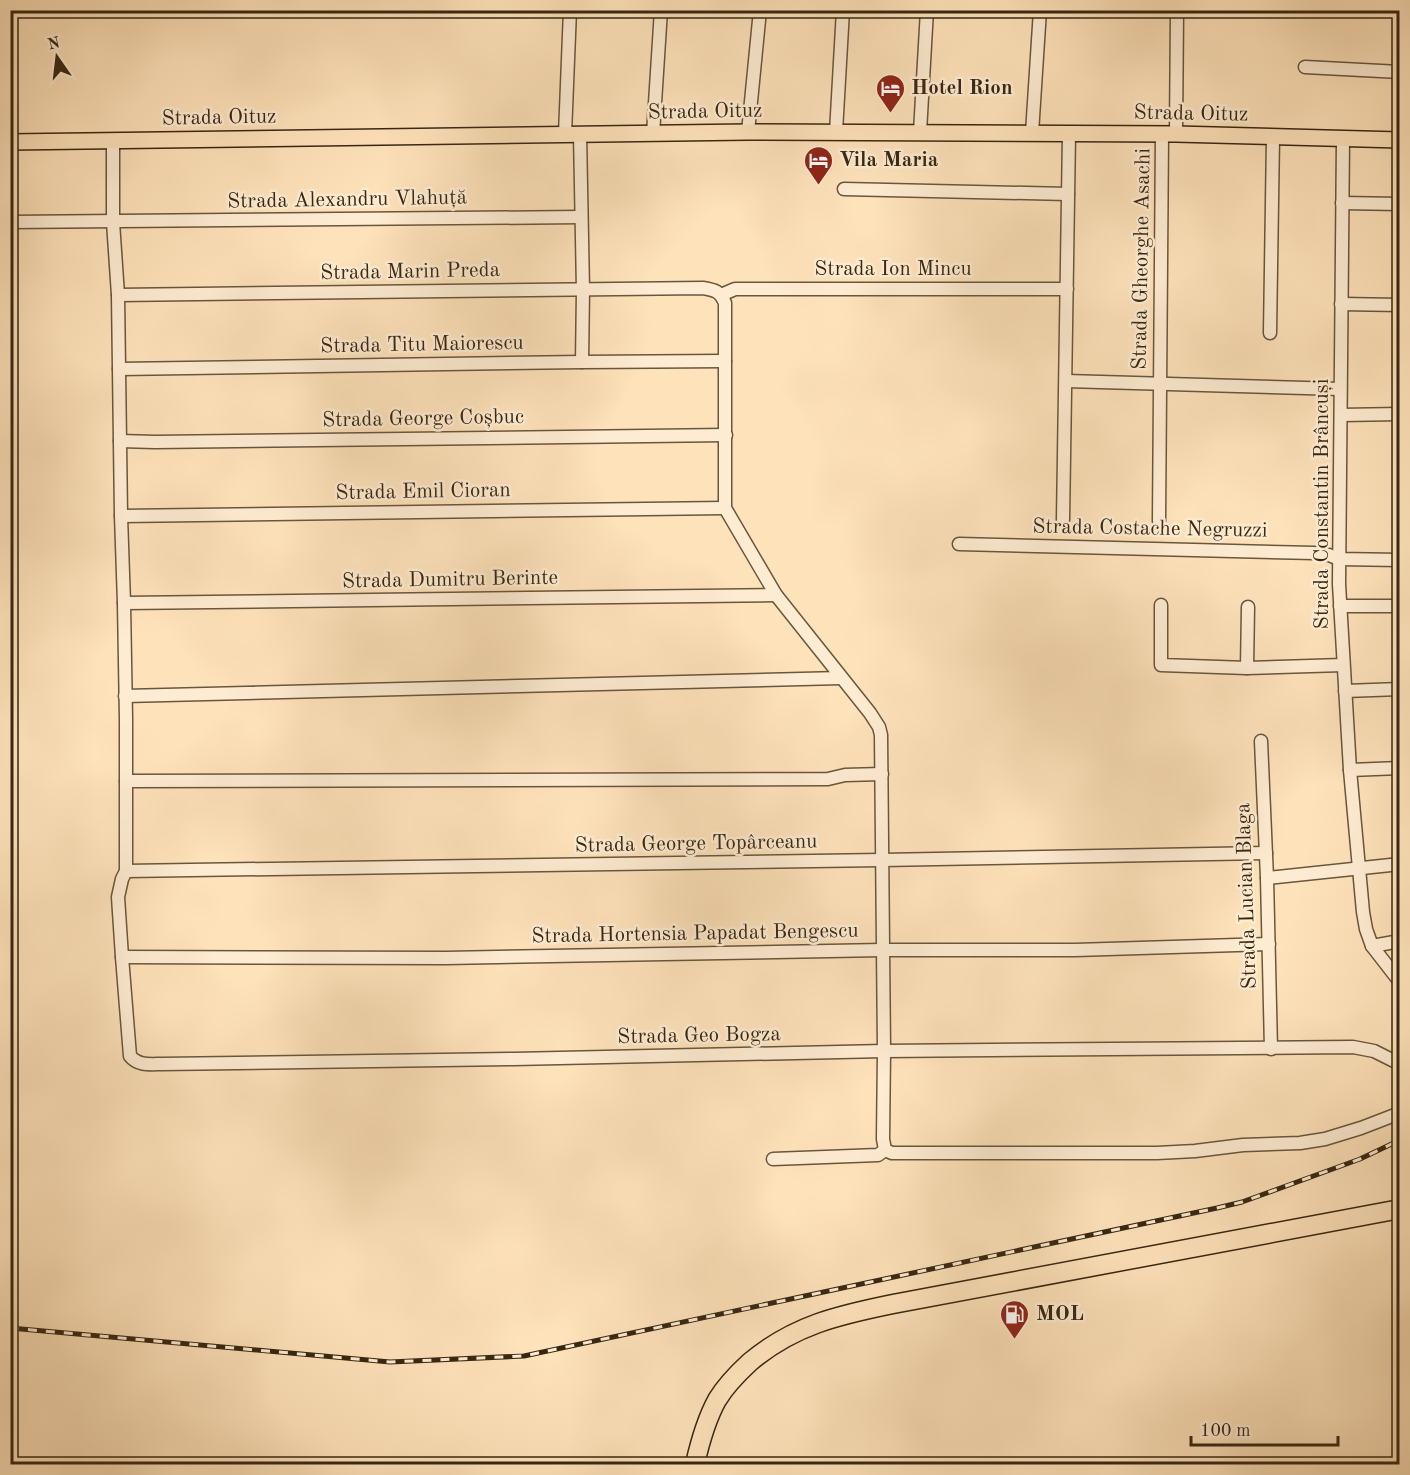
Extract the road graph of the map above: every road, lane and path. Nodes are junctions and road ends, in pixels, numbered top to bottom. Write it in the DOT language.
graph roads {
  1 [pos="570,10"];
  2 [pos="661,10"];
  3 [pos="760,10"];
  4 [pos="843,10"];
  5 [pos="927,10"];
  6 [pos="1040,10"];
  7 [pos="1177,10"];
  8 [pos="1305,67"];
  9 [pos="1400,72"];
  10 [pos="748,132"];
  11 [pos="836,132"];
  12 [pos="920,132"];
  13 [pos="1032,133"];
  14 [pos="572,134"];
  15 [pos="653,134"];
  16 [pos="1069,134"];
  17 [pos="1169,134"];
  18 [pos="1273,137"];
  19 [pos="1343,139"];
  20 [pos="1400,140"];
  21 [pos="113,141"];
  22 [pos="10,142"];
  23 [pos="844,189"];
  24 [pos="1068,194"];
  25 [pos="1342,203"];
  26 [pos="1400,204"];
  27 [pos="581,217"];
  28 [pos="10,222"];
  29 [pos="113,222"];
  30 [pos="1067,289"];
  31 [pos="583,290"];
  32 [pos="118,295"];
  33 [pos="721,295"];
  34 [pos="1341,304"];
  35 [pos="1400,305"];
  36 [pos="1270,333"];
  37 [pos="725,361"];
  38 [pos="582,362"];
  39 [pos="119,369"];
  40 [pos="1066,381"];
  41 [pos="1160,384"];
  42 [pos="1340,389"];
  43 [pos="1400,414"];
  44 [pos="1341,415"];
  45 [pos="726,435"];
  46 [pos="120,441"];
  47 [pos="725,508"];
  48 [pos="121,516"];
  49 [pos="1063,520"];
  50 [pos="1159,521"];
  51 [pos="959,544"];
  52 [pos="1339,559"];
  53 [pos="1400,560"];
  54 [pos="776,595"];
  55 [pos="124,603"];
  56 [pos="1161,605"];
  57 [pos="1340,606"];
  58 [pos="1400,606"];
  59 [pos="1248,607"];
  60 [pos="1343,666"];
  61 [pos="1247,668"];
  62 [pos="841,678"];
  63 [pos="1400,689"];
  64 [pos="1345,691"];
  65 [pos="125,696"];
  66 [pos="1261,741"];
  67 [pos="1400,768"];
  68 [pos="1350,770"];
  69 [pos="882,774"];
  70 [pos="126,781"];
  71 [pos="1266,853"];
  72 [pos="882,860"];
  73 [pos="1400,864"];
  74 [pos="1359,868"];
  75 [pos="126,871"];
  76 [pos="1267,878"];
  77 [pos="1400,941"];
  78 [pos="1269,944"];
  79 [pos="1372,946"];
  80 [pos="883,950"];
  81 [pos="122,957"];
  82 [pos="1400,982"];
  83 [pos="1271,1049"];
  84 [pos="884,1051"];
  85 [pos="1400,1064"];
  86 [pos="1400,1113"];
  87 [pos="885,1150"];
  88 [pos="773,1159"];
  89 [pos="1400,1209"];
  90 [pos="695,1464"];
  1 -- 14 [label="street"];
  2 -- 15 [label="street"];
  3 -- 10 [label="street"];
  4 -- 11 [label="street"];
  5 -- 12 [label="street"];
  6 -- 13 [label="street"];
  7 -- 17 [label="street, Strada Gheorghe Asachi"];
  8 -- 9 [label="street"];
  10 -- 11 [label="main road, Strada Oituz"];
  10 -- 15 [label="main road, Strada Oituz"];
  11 -- 12 [label="main road, Strada Oituz"];
  12 -- 13 [label="main road, Strada Oituz"];
  13 -- 16 [label="main road, Strada Oituz"];
  14 -- 15 [label="main road, Strada Oituz"];
  14 -- 21 [label="main road, Strada Oituz"];
  14 -- 27 [label="street"];
  16 -- 17 [label="main road, Strada Oituz"];
  16 -- 24 [label="street"];
  17 -- 18 [label="main road, Strada Oituz"];
  17 -- 41 [label="street, Strada Gheorghe Asachi"];
  18 -- 19 [label="main road, Strada Oituz"];
  18 -- 36 [label="street"];
  19 -- 20 [label="main road, Strada Oituz"];
  19 -- 25 [label="street, Strada Constantin Brâncuși"];
  21 -- 22 [label="main road, Strada Oituz"];
  21 -- 29 [label="street"];
  23 -- 24 [label="street"];
  24 -- 30 [label="street"];
  25 -- 26 [label="street"];
  25 -- 34 [label="street, Strada Constantin Brâncuși"];
  27 -- 29 [label="street, Strada Alexandru Vlahuță"];
  27 -- 31 [label="street"];
  28 -- 29 [label="street"];
  29 -- 32 [label="street"];
  30 -- 33 [label="street, Strada Ion Mincu"];
  30 -- 40 [label="street"];
  31 -- 32 [label="street, Strada Marin Preda"];
  31 -- 33 [label="street, Strada Marin Preda"];
  31 -- 38 [label="street"];
  32 -- 39 [label="street"];
  33 -- 37 [label="street"];
  34 -- 35 [label="street"];
  34 -- 42 [label="street, Strada Constantin Brâncuși"];
  37 -- 38 [label="street, Strada Titu Maiorescu"];
  37 -- 45 [label="street"];
  38 -- 39 [label="street, Strada Titu Maiorescu"];
  39 -- 46 [label="street"];
  40 -- 41 [label="street"];
  40 -- 49 [label="street"];
  41 -- 42 [label="street, Strada Gheorghe Asachi"];
  41 -- 50 [label="street"];
  42 -- 44 [label="street, Strada Constantin Brâncuși"];
  43 -- 44 [label="street"];
  44 -- 52 [label="street, Strada Constantin Brâncuși"];
  45 -- 46 [label="street, Strada George Coșbuc"];
  45 -- 47 [label="street"];
  46 -- 48 [label="street"];
  47 -- 48 [label="street, Strada Emil Cioran"];
  47 -- 54 [label="street"];
  48 -- 55 [label="street"];
  51 -- 52 [label="street, Strada Costache Negruzzi"];
  52 -- 53 [label="street"];
  52 -- 57 [label="street, Strada Constantin Brâncuși"];
  54 -- 55 [label="street, Strada Dumitru Berinte"];
  54 -- 62 [label="street"];
  55 -- 65 [label="street"];
  56 -- 61 [label="street"];
  57 -- 58 [label="street"];
  57 -- 60 [label="street, Strada Constantin Brâncuși"];
  59 -- 61 [label="street"];
  60 -- 61 [label="street"];
  60 -- 64 [label="street, Strada Constantin Brâncuși"];
  62 -- 65 [label="street"];
  62 -- 69 [label="street"];
  63 -- 64 [label="street"];
  64 -- 68 [label="street, Strada Constantin Brâncuși"];
  65 -- 70 [label="street"];
  66 -- 71 [label="street, Strada Lucian Blaga"];
  67 -- 68 [label="street"];
  68 -- 74 [label="street, Strada Constantin Brâncuși"];
  69 -- 70 [label="street"];
  69 -- 72 [label="street"];
  70 -- 75 [label="street"];
  71 -- 72 [label="street, Strada George Topârceanu"];
  71 -- 76 [label="street, Strada Lucian Blaga"];
  72 -- 75 [label="street, Strada George Topârceanu"];
  72 -- 80 [label="street"];
  73 -- 74 [label="street"];
  74 -- 76 [label="street"];
  74 -- 79 [label="street, Strada Constantin Brâncuși"];
  75 -- 81 [label="street"];
  76 -- 78 [label="street, Strada Lucian Blaga"];
  77 -- 79 [label="street"];
  78 -- 80 [label="street, Strada Hortensia Papadat Bengescu"];
  78 -- 83 [label="street, Strada Lucian Blaga"];
  79 -- 82 [label="street"];
  80 -- 81 [label="street, Strada Hortensia Papadat Bengescu"];
  80 -- 84 [label="street"];
  81 -- 84 [label="street, Strada Geo Bogza"];
  83 -- 84 [label="street, Strada Geo Bogza"];
  83 -- 85 [label="street, Strada Geo Bogza"];
  84 -- 87 [label="street"];
  86 -- 87 [label="street"];
  87 -- 88 [label="street"];
  89 -- 90 [label="highway"];
}
